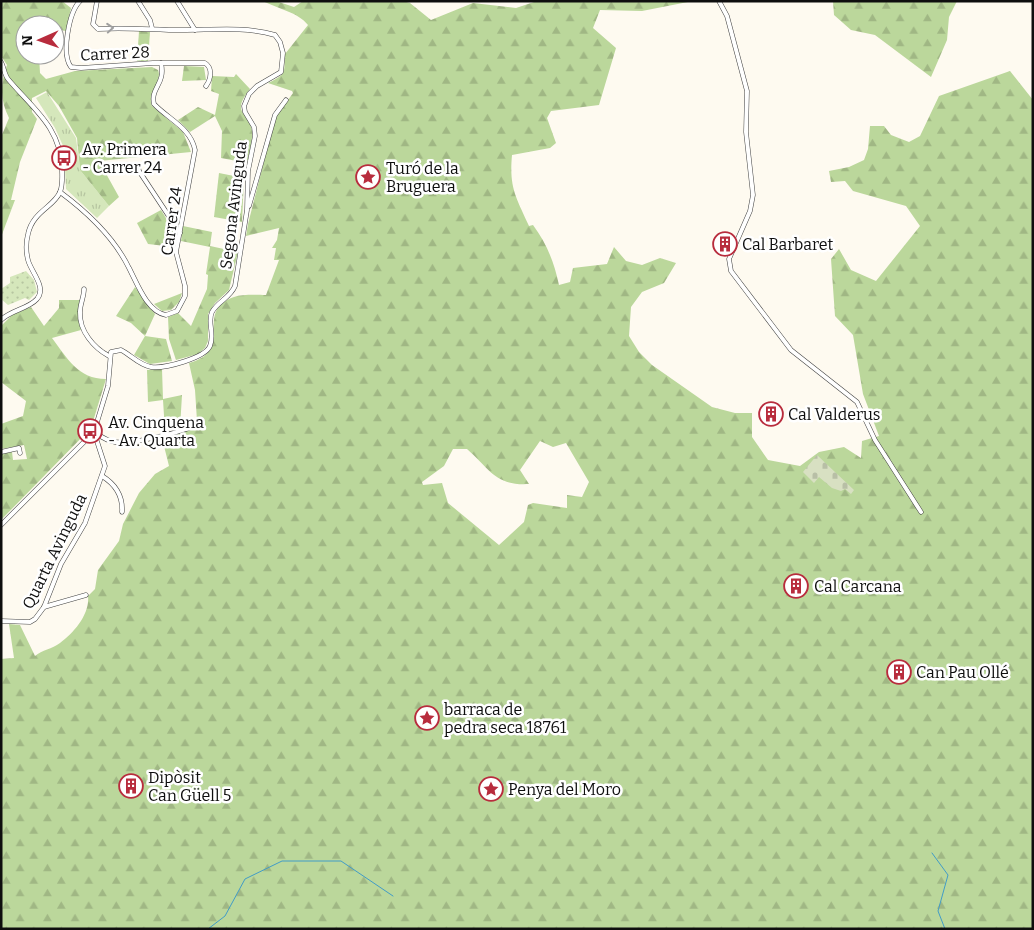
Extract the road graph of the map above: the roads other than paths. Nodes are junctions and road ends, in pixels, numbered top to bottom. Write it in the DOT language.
graph roads {
  1 [pos="80,1"];
  2 [pos="97,1"];
  3 [pos="138,1"];
  4 [pos="177,1"];
  5 [pos="719,1"];
  6 [pos="152,28"];
  7 [pos="195,30"];
  8 [pos="1,62"];
  9 [pos="161,63"];
  10 [pos="206,86"];
  11 [pos="286,100"];
  12 [pos="138,165"];
  13 [pos="60,192"];
  14 [pos="247,210"];
  15 [pos="180,233"];
  16 [pos="84,289"];
  17 [pos="1,320"];
  18 [pos="110,356"];
  19 [pos="198,424"];
  20 [pos="94,432"];
  21 [pos="1,452"];
  22 [pos="20,453"];
  23 [pos="102,476"];
  24 [pos="122,512"];
  25 [pos="921,512"];
  26 [pos="1,525"];
  27 [pos="86,595"];
  28 [pos="44,606"];
  29 [pos="1,621"];
  1 -- 9 [label="street, Carrer 28"];
  2 -- 6 [label="street, Segona Avinguda, one-way"];
  3 -- 6 [label="street"];
  4 -- 7 [label="street"];
  5 -- 25 [label="street"];
  6 -- 7 [label="street, Segona Avinguda"];
  7 -- 14 [label="street, Segona Avinguda"];
  8 -- 13 [label="street"];
  9 -- 10 [label="street, Carrer 28"];
  9 -- 15 [label="street, Carrer 24"];
  11 -- 14 [label="street"];
  12 -- 15 [label="street"];
  13 -- 15 [label="street, Carrer 24"];
  13 -- 17 [label="street"];
  14 -- 18 [label="street, Segona Avinguda"];
  16 -- 18 [label="street"];
  18 -- 20 [label="street"];
  19 -- 20 [label="street"];
  20 -- 23 [label="street, Quarta Avinguda"];
  20 -- 26 [label="street"];
  21 -- 22 [label="street"];
  23 -- 24 [label="street"];
  23 -- 28 [label="street, Quarta Avinguda"];
  27 -- 28 [label="street"];
  28 -- 29 [label="street, Quarta Avinguda"];
}
